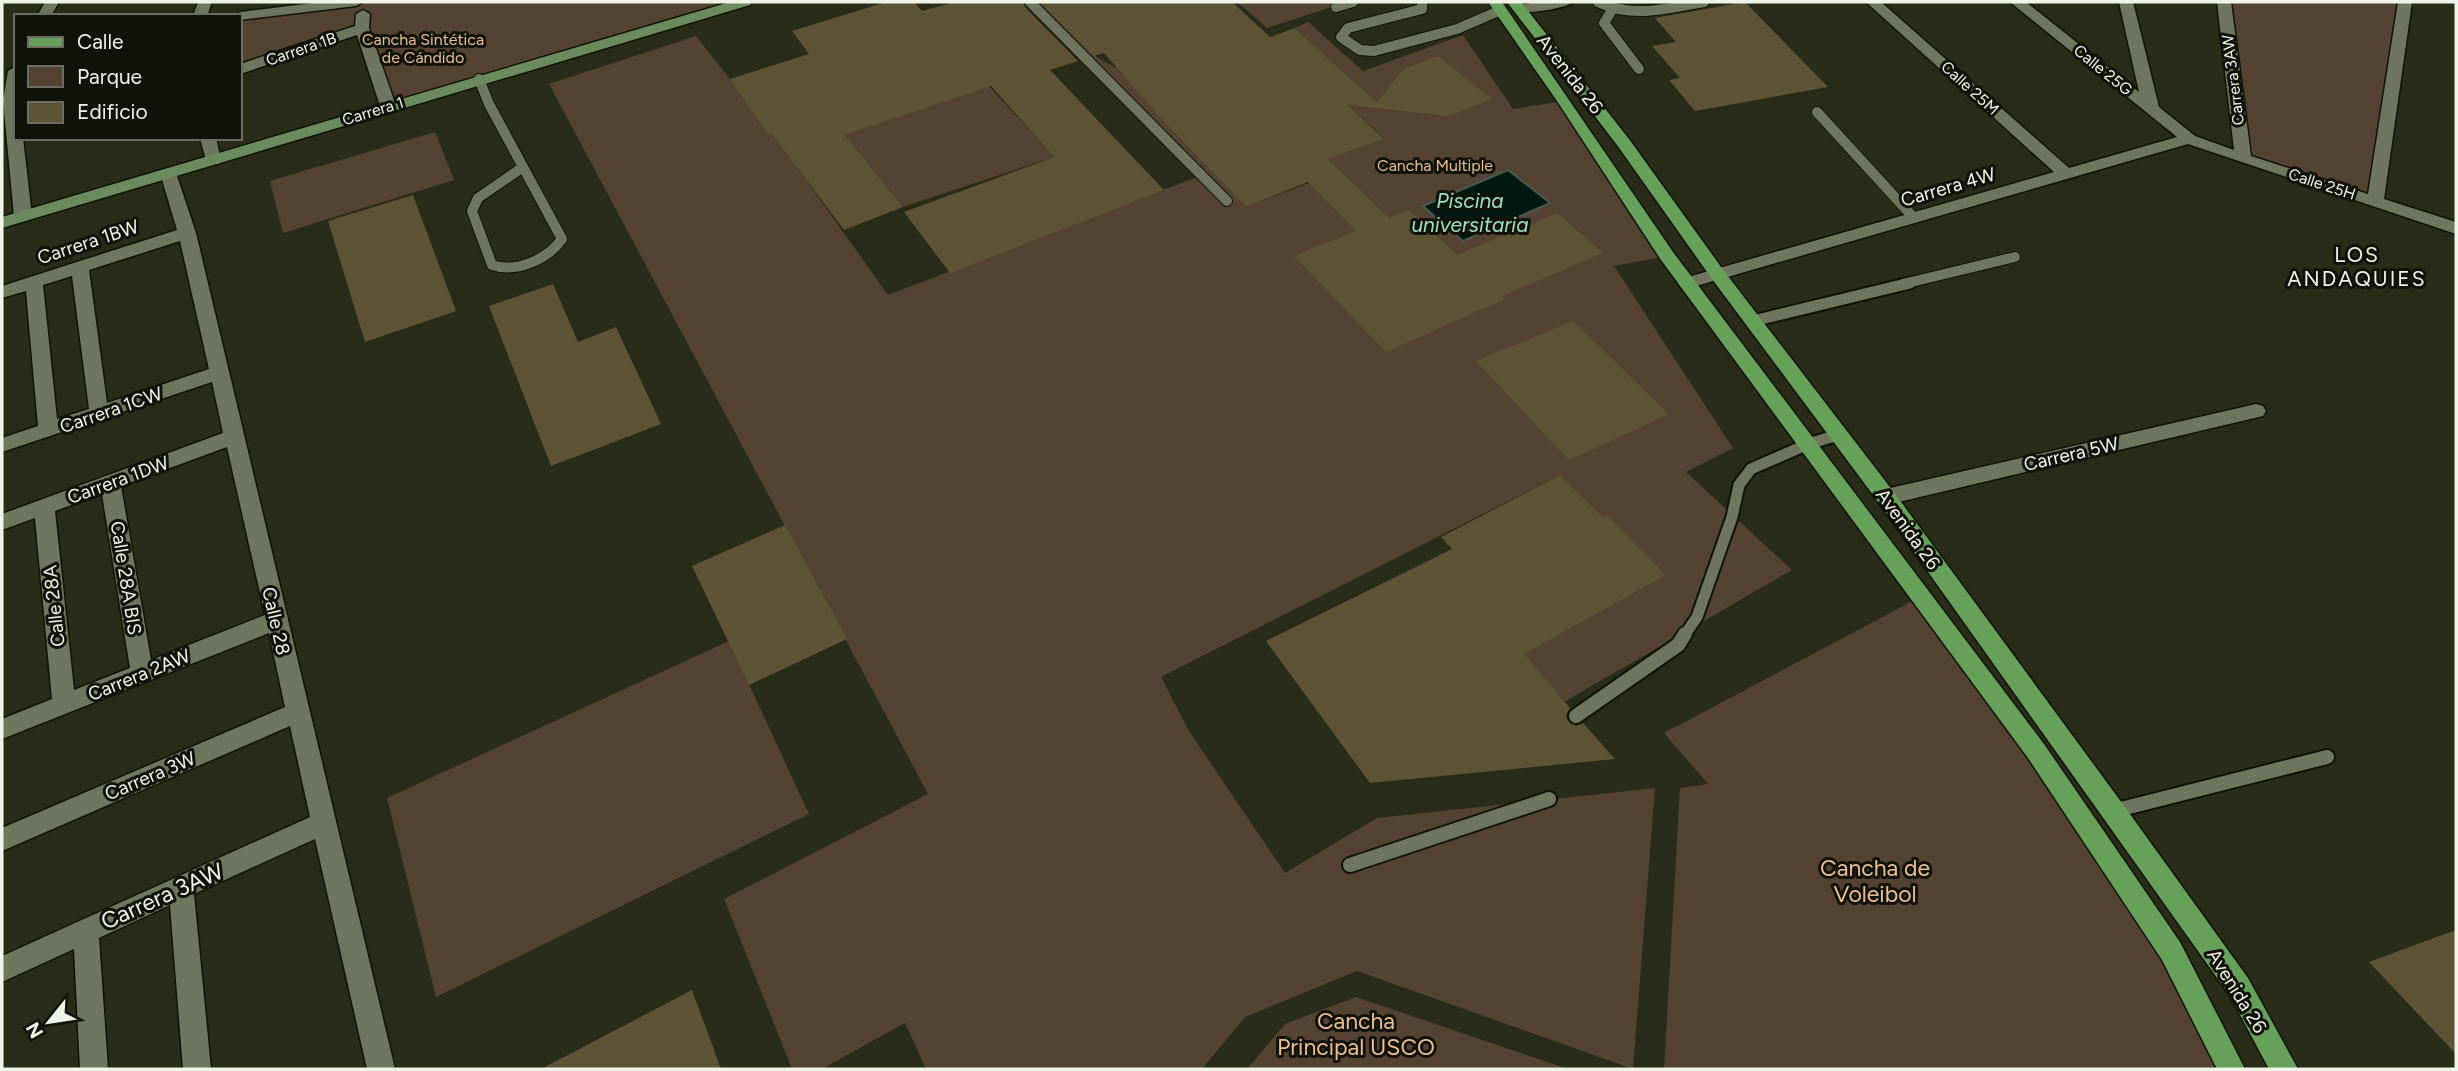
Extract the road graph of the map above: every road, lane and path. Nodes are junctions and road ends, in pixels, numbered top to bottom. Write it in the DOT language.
graph roads {
  1 [pos="356,2"];
  2 [pos="364,2"];
  3 [pos="745,2"];
  4 [pos="1030,2"];
  5 [pos="1353,2"];
  6 [pos="1422,2"];
  7 [pos="1566,2"];
  8 [pos="1598,2"];
  9 [pos="1704,2"];
  10 [pos="1873,2"];
  11 [pos="2017,2"];
  12 [pos="2126,2"];
  13 [pos="2224,2"];
  14 [pos="2405,2"];
  15 [pos="1507,6"];
  16 [pos="1336,7"];
  17 [pos="1612,10"];
  18 [pos="242,16"];
  19 [pos="362,28"];
  20 [pos="242,68"];
  21 [pos="1639,69"];
  22 [pos="11,74"];
  23 [pos="479,79"];
  24 [pos="388,106"];
  25 [pos="2151,108"];
  26 [pos="10,109"];
  27 [pos="1817,112"];
  28 [pos="2189,139"];
  29 [pos="208,140"];
  30 [pos="2243,159"];
  31 [pos="213,160"];
  32 [pos="523,167"];
  33 [pos="168,173"];
  34 [pos="2066,174"];
  35 [pos="1227,201"];
  36 [pos="2375,201"];
  37 [pos="23,216"];
  38 [pos="1914,218"];
  39 [pos="2,223"];
  40 [pos="2456,228"];
  41 [pos="187,233"];
  42 [pos="2015,257"];
  43 [pos="80,267"];
  44 [pos="1718,275"];
  45 [pos="34,281"];
  46 [pos="1687,283"];
  47 [pos="2,292"];
  48 [pos="1753,321"];
  49 [pos="219,373"];
  50 [pos="2256,411"];
  51 [pos="99,414"];
  52 [pos="48,431"];
  53 [pos="1838,435"];
  54 [pos="233,437"];
  55 [pos="1808,444"];
  56 [pos="2,445"];
  57 [pos="110,483"];
  58 [pos="1886,497"];
  59 [pos="44,507"];
  60 [pos="2,522"];
  61 [pos="276,620"];
  62 [pos="142,674"];
  63 [pos="64,705"];
  64 [pos="298,712"];
  65 [pos="1576,716"];
  66 [pos="2,729"];
  67 [pos="2327,757"];
  68 [pos="1549,799"];
  69 [pos="2113,811"];
  70 [pos="323,823"];
  71 [pos="2,840"];
  72 [pos="1350,865"];
  73 [pos="181,888"];
  74 [pos="86,931"];
  75 [pos="2,969"];
  76 [pos="94,1069"];
  77 [pos="197,1069"];
  78 [pos="381,1069"];
  79 [pos="2231,1069"];
  80 [pos="2284,1069"];
  1 -- 18 [label="street"];
  2 -- 19 [label="street"];
  3 -- 23 [label="main road, Carrera 1"];
  4 -- 35 [label="lane"];
  5 -- 16 [label="lane"];
  6 -- 15 [label="lane"];
  7 -- 15 [label="street"];
  8 -- 17 [label="lane"];
  9 -- 17 [label="lane"];
  10 -- 34 [label="street, Calle 25M"];
  11 -- 25 [label="street, Calle 25G"];
  12 -- 25 [label="street"];
  13 -- 30 [label="street, Carrera 3AW"];
  14 -- 36 [label="street"];
  15 -- 44 [label="main road, Avenida 26"];
  15 -- 46 [label="main road, Avenida 26"];
  17 -- 21 [label="lane"];
  19 -- 20 [label="street, Carrera 1B"];
  19 -- 24 [label="street"];
  22 -- 26 [label="street"];
  23 -- 24 [label="main road, Carrera 1"];
  23 -- 32 [label="lane"];
  24 -- 31 [label="main road, Carrera 1"];
  25 -- 28 [label="street, Calle 25G"];
  26 -- 37 [label="street"];
  27 -- 38 [label="lane"];
  28 -- 30 [label="street, Calle 25H"];
  28 -- 34 [label="street, Carrera 4W"];
  29 -- 31 [label="street"];
  30 -- 36 [label="street, Calle 25H"];
  31 -- 33 [label="main road, Carrera 1"];
  32 -- 32 [label="lane"];
  33 -- 37 [label="main road, Carrera 1"];
  33 -- 41 [label="street, Calle 28"];
  34 -- 38 [label="street, Carrera 4W"];
  36 -- 40 [label="street, Calle 25H"];
  37 -- 39 [label="main road, Carrera 1"];
  38 -- 44 [label="street, Carrera 4W"];
  41 -- 43 [label="street, Carrera 1BW"];
  41 -- 49 [label="street, Calle 28"];
  42 -- 48 [label="lane"];
  43 -- 45 [label="street, Carrera 1BW"];
  43 -- 51 [label="street"];
  44 -- 46 [label="street, Carrera 4W"];
  44 -- 48 [label="main road, Avenida 26"];
  45 -- 47 [label="street, Carrera 1BW"];
  45 -- 52 [label="street"];
  46 -- 55 [label="main road, Avenida 26"];
  48 -- 53 [label="main road, Avenida 26"];
  49 -- 51 [label="street, Carrera 1CW"];
  49 -- 54 [label="street, Calle 28"];
  50 -- 58 [label="street, Carrera 5W"];
  51 -- 52 [label="street, Carrera 1CW"];
  52 -- 56 [label="street, Carrera 1CW"];
  53 -- 55 [label="lane"];
  53 -- 58 [label="main road, Avenida 26"];
  54 -- 57 [label="street, Carrera 1DW"];
  54 -- 61 [label="street, Calle 28"];
  55 -- 65 [label="lane"];
  55 -- 79 [label="main road, Avenida 26"];
  57 -- 59 [label="street, Carrera 1DW"];
  57 -- 62 [label="street, Calle 28A BIS"];
  58 -- 69 [label="main road, Avenida 26"];
  59 -- 60 [label="street, Carrera 1DW"];
  59 -- 63 [label="street, Calle 28A"];
  61 -- 62 [label="street, Carrera 2AW"];
  61 -- 64 [label="street, Calle 28"];
  62 -- 63 [label="street, Carrera 2AW"];
  63 -- 66 [label="street, Carrera 2AW"];
  64 -- 70 [label="street, Calle 28"];
  64 -- 71 [label="street, Carrera 3W"];
  67 -- 69 [label="lane"];
  68 -- 72 [label="lane"];
  69 -- 80 [label="main road, Avenida 26"];
  70 -- 73 [label="street, Carrera 3AW"];
  70 -- 78 [label="street, Calle 28"];
  73 -- 74 [label="street, Carrera 3AW"];
  73 -- 77 [label="street"];
  74 -- 75 [label="street, Carrera 3AW"];
  74 -- 76 [label="street"];
}
